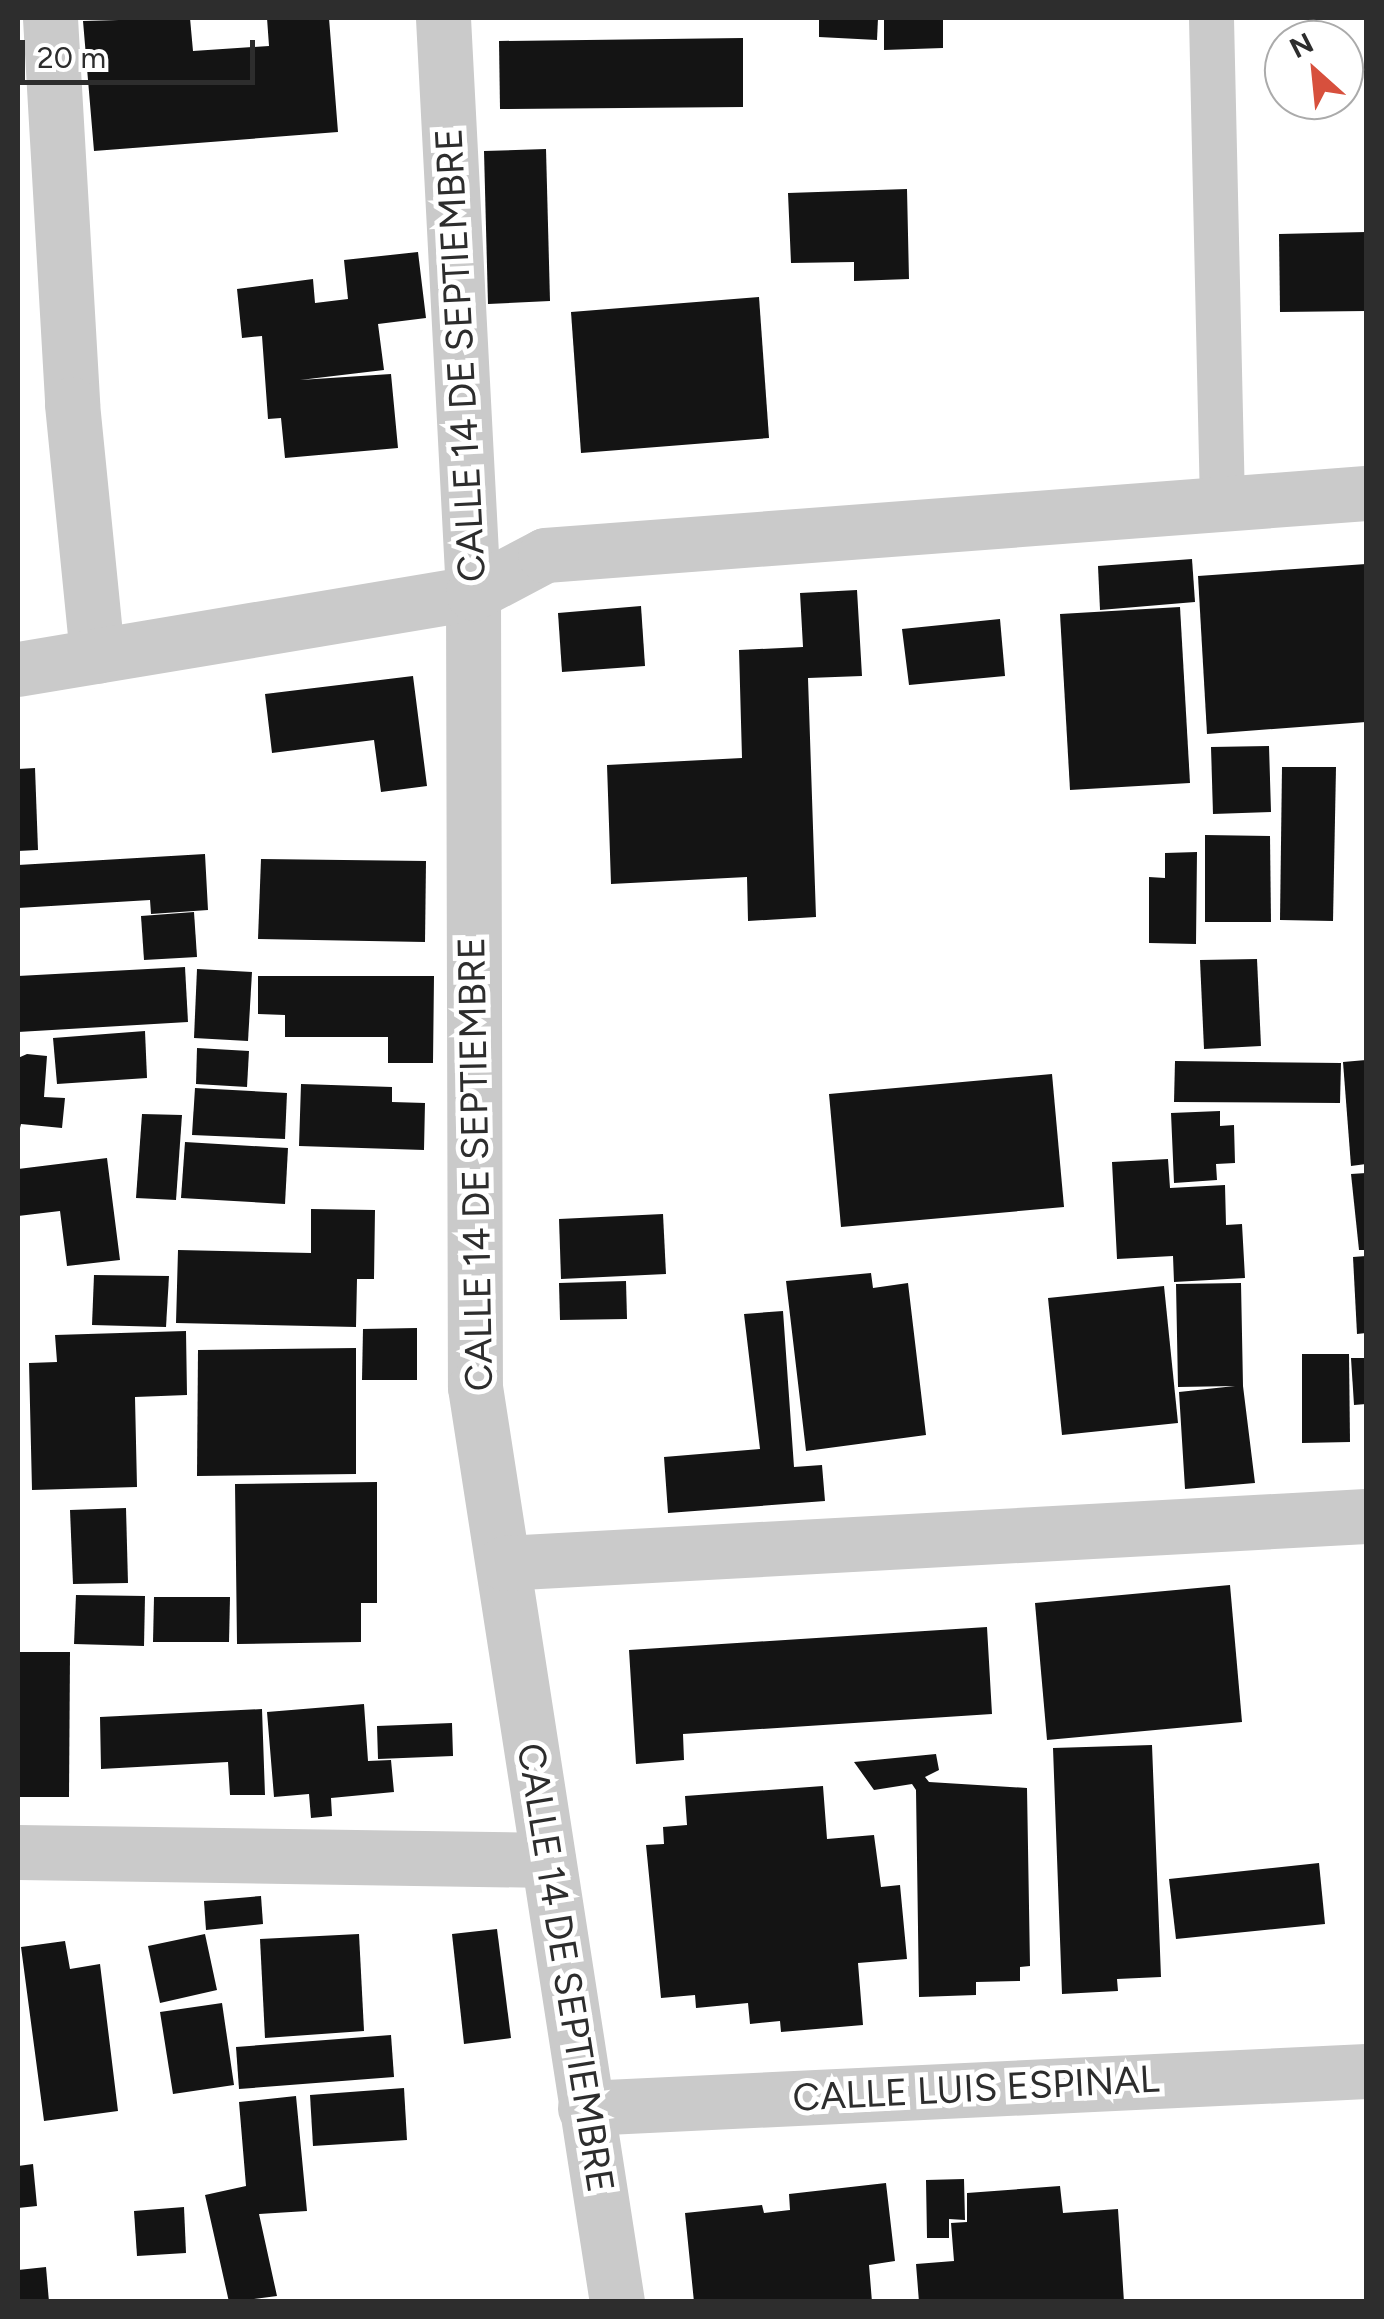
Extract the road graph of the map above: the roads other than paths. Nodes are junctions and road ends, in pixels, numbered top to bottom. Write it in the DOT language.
graph roads {
  1 [pos="50,18"];
  2 [pos="443,18"];
  3 [pos="1211,18"];
  4 [pos="1366,494"];
  5 [pos="1222,502"];
  6 [pos="473,593"];
  7 [pos="97,656"];
  8 [pos="18,669"];
  9 [pos="1366,1516"];
  10 [pos="504,1564"];
  11 [pos="18,1852"];
  12 [pos="548,1860"];
  13 [pos="1366,2071"];
  14 [pos="586,2108"];
  15 [pos="617,2302"];
  1 -- 7 [label="street"];
  2 -- 6 [label="street, CALLE 14 DE SEPTIEMBRE"];
  3 -- 5 [label="lane"];
  4 -- 5 [label="street"];
  5 -- 6 [label="street"];
  6 -- 7 [label="street"];
  6 -- 10 [label="street, CALLE 14 DE SEPTIEMBRE"];
  7 -- 8 [label="street"];
  9 -- 10 [label="street"];
  10 -- 12 [label="street, CALLE 14 DE SEPTIEMBRE"];
  11 -- 12 [label="street"];
  12 -- 14 [label="street, CALLE 14 DE SEPTIEMBRE"];
  13 -- 14 [label="street, CALLE LUIS ESPINAL"];
  14 -- 15 [label="street, CALLE 14 DE SEPTIEMBRE"];
}
